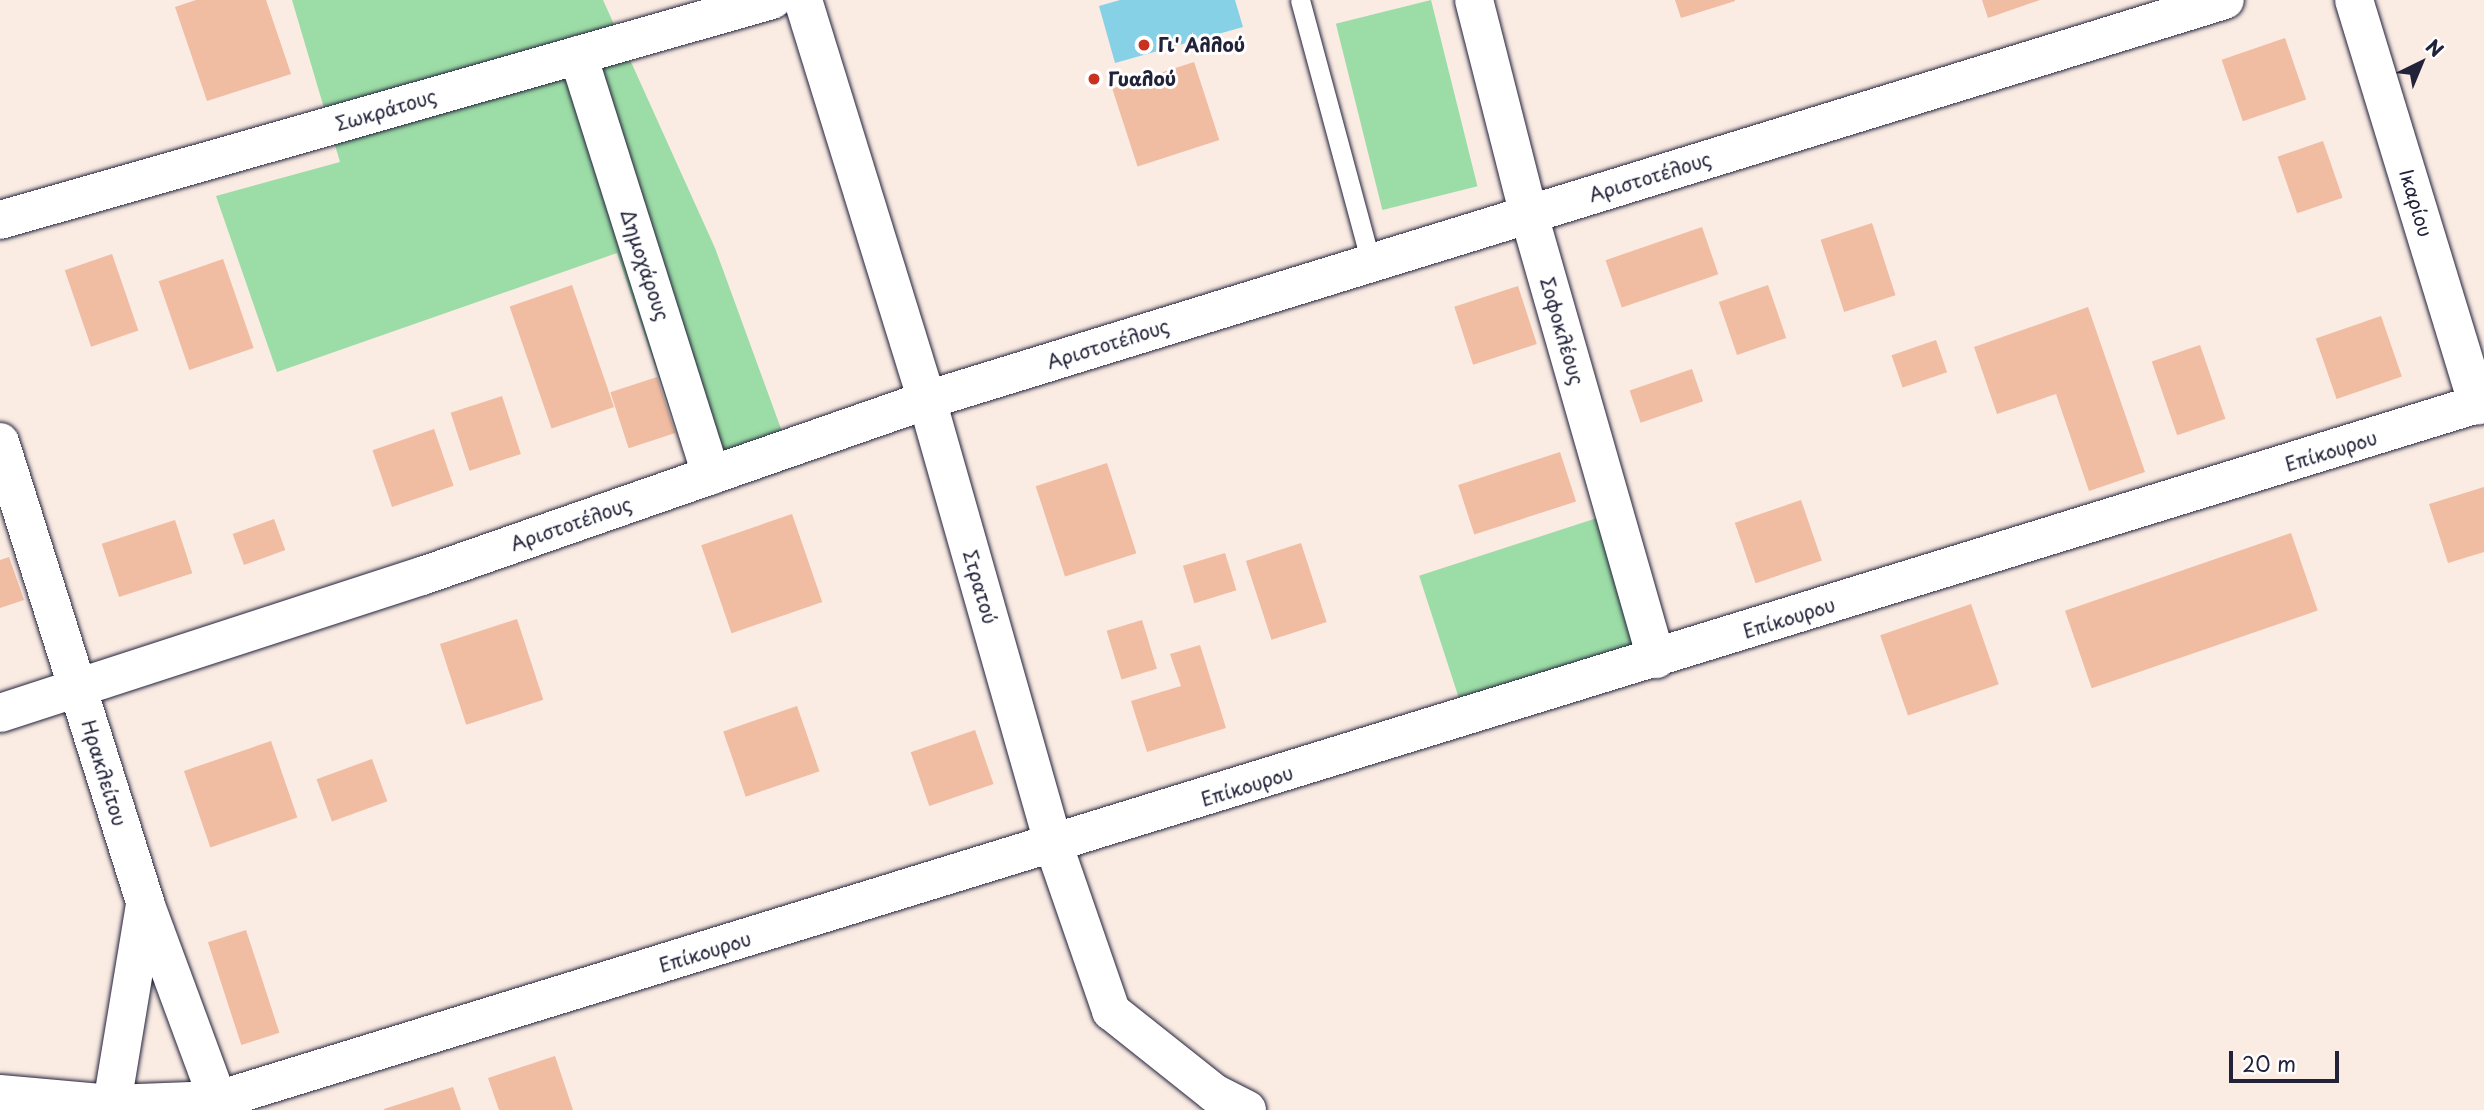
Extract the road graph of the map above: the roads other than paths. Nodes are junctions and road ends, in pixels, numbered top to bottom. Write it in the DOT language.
graph roads {
  1 [pos="772,0"];
  2 [pos="803,0"];
  3 [pos="1300,0"];
  4 [pos="1474,0"];
  5 [pos="2225,0"];
  6 [pos="2354,0"];
  7 [pos="578,55"];
  8 [pos="1529,215"];
  9 [pos="0,220"];
  10 [pos="1371,263"];
  11 [pos="927,400"];
  12 [pos="2481,404"];
  13 [pos="0,442"];
  14 [pos="711,475"];
  15 [pos="1656,659"];
  16 [pos="79,691"];
  17 [pos="0,713"];
  18 [pos="1054,846"];
  19 [pos="145,903"];
  20 [pos="0,1094"];
  21 [pos="218,1100"];
  22 [pos="112,1104"];
  23 [pos="1247,1110"];
  1 -- 7 [label="street, Σωκράτους"];
  2 -- 11 [label="street, Στρατού"];
  3 -- 10 [label="lane"];
  4 -- 8 [label="street, Σοφοκλέους"];
  5 -- 8 [label="street, Αριστοτέλους"];
  6 -- 12 [label="street, Ικαρίου"];
  7 -- 9 [label="street, Σωκράτους"];
  7 -- 14 [label="street, Δημοχάρους"];
  8 -- 10 [label="street, Αριστοτέλους"];
  8 -- 15 [label="street, Σοφοκλέους"];
  10 -- 11 [label="street, Αριστοτέλους"];
  11 -- 14 [label="street, Αριστοτέλους"];
  11 -- 18 [label="street, Στρατού"];
  12 -- 15 [label="street, Επίκουρου"];
  13 -- 16 [label="street, Ηρακλείτου"];
  14 -- 16 [label="street, Αριστοτέλους"];
  15 -- 18 [label="street, Επίκουρου"];
  16 -- 17 [label="street, Αριστοτέλους"];
  16 -- 19 [label="street, Ηρακλείτου"];
  18 -- 21 [label="street, Επίκουρου"];
  18 -- 23 [label="street, Στρατού"];
  19 -- 21 [label="street, Ηρακλείτου"];
  19 -- 22 [label="street"];
  20 -- 22 [label="street, Επίκουρου"];
  21 -- 22 [label="street, Επίκουρου"];
}
